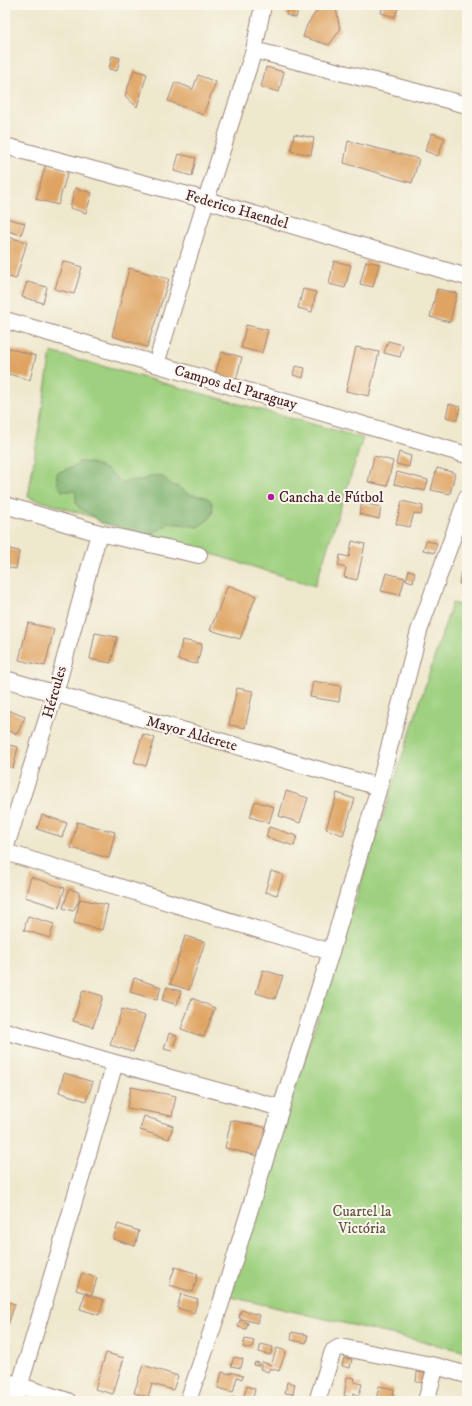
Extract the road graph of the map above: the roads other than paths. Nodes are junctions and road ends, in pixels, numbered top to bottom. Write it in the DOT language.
graph roads {
  1 [pos="263,5"];
  2 [pos="254,50"];
  3 [pos="467,105"];
  4 [pos="5,146"];
  5 [pos="206,200"];
  6 [pos="467,277"];
  7 [pos="5,320"];
  8 [pos="156,364"];
  9 [pos="467,455"];
  10 [pos="467,497"];
  11 [pos="5,505"];
  12 [pos="98,533"];
  13 [pos="199,555"];
  14 [pos="5,679"];
  15 [pos="55,694"];
  16 [pos="379,787"];
  17 [pos="5,850"];
  18 [pos="331,952"];
  19 [pos="5,1031"];
  20 [pos="115,1063"];
  21 [pos="281,1108"];
  22 [pos="436,1366"];
  23 [pos="467,1375"];
  24 [pos="12,1383"];
  25 [pos="15,1401"];
  26 [pos="68,1401"];
  27 [pos="188,1401"];
  28 [pos="317,1401"];
  29 [pos="426,1401"];
  1 -- 2 [label="street"];
  2 -- 3 [label="street"];
  2 -- 5 [label="street"];
  4 -- 5 [label="street, Federico Haendel"];
  5 -- 6 [label="street, Federico Haendel"];
  5 -- 8 [label="street"];
  7 -- 8 [label="street, Campos del Paraguay"];
  8 -- 9 [label="street, Campos del Paraguay"];
  10 -- 16 [label="street"];
  11 -- 12 [label="street"];
  12 -- 13 [label="street"];
  12 -- 15 [label="street, Hércules"];
  14 -- 15 [label="street, Mayor Alderete"];
  15 -- 16 [label="street, Mayor Alderete"];
  15 -- 17 [label="street, Hércules"];
  16 -- 18 [label="street"];
  17 -- 18 [label="street"];
  18 -- 21 [label="street"];
  19 -- 20 [label="street"];
  20 -- 21 [label="street"];
  20 -- 24 [label="street"];
  21 -- 27 [label="street"];
  22 -- 23 [label="street"];
  22 -- 28 [label="street"];
  22 -- 29 [label="street"];
  24 -- 25 [label="street"];
  24 -- 26 [label="street"];
}
